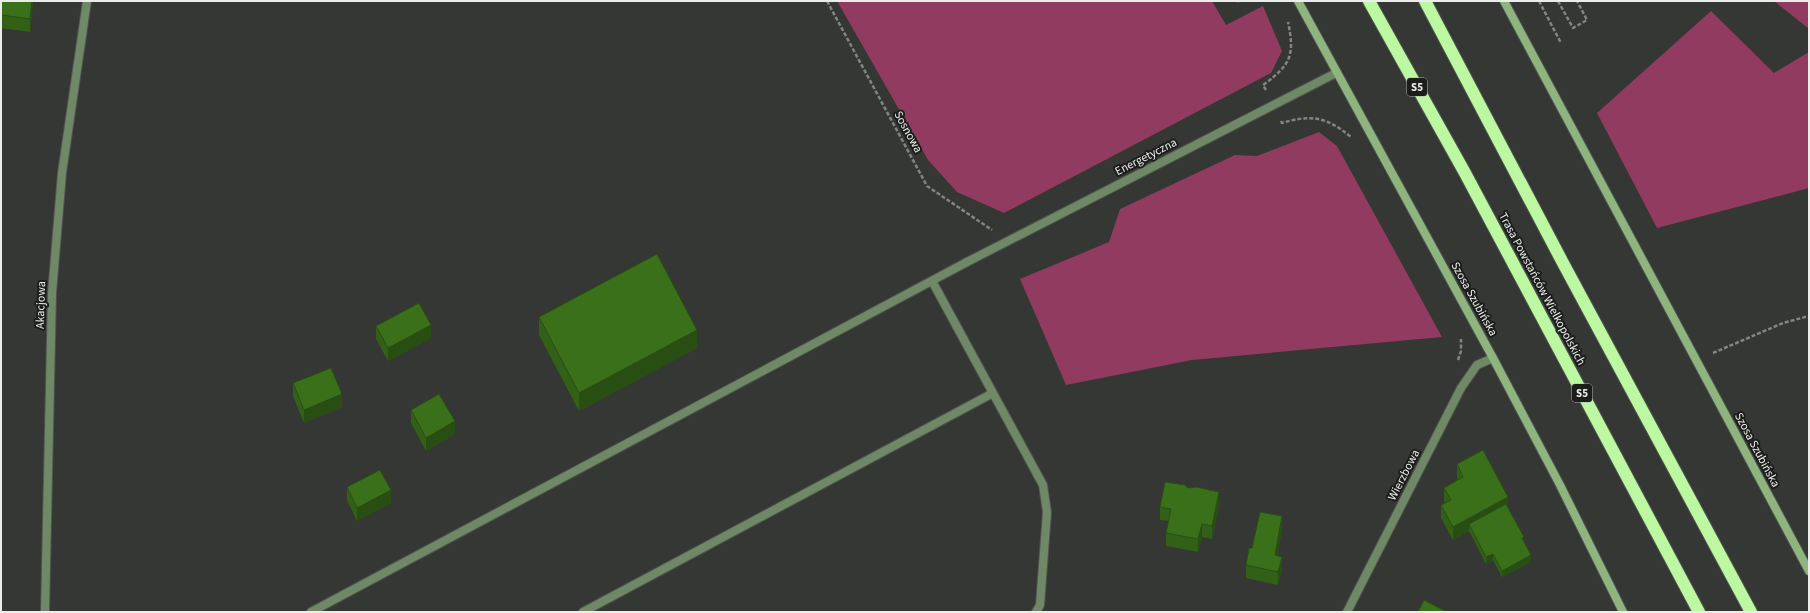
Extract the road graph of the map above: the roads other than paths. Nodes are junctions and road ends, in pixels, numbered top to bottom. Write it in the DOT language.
graph roads {
  1 [pos="87,1"];
  2 [pos="1298,1"];
  3 [pos="1369,1"];
  4 [pos="1425,1"];
  5 [pos="1504,1"];
  6 [pos="1336,74"];
  7 [pos="932,281"];
  8 [pos="1492,358"];
  9 [pos="993,393"];
  10 [pos="1809,571"];
  11 [pos="45,612"];
  12 [pos="310,612"];
  13 [pos="583,612"];
  14 [pos="1036,612"];
  15 [pos="1347,612"];
  16 [pos="1623,612"];
  17 [pos="1699,612"];
  18 [pos="1751,612"];
  1 -- 11 [label="street, Akacjowa"];
  2 -- 6 [label="street, Szosa Szubińska"];
  3 -- 17 [label="highway, Trasa Powstańców Wielkopolskich / S5"];
  4 -- 18 [label="highway"];
  5 -- 10 [label="street, Szosa Szubińska"];
  6 -- 7 [label="street, Energetyczna"];
  6 -- 8 [label="street, Szosa Szubińska"];
  7 -- 9 [label="street"];
  7 -- 12 [label="street, Energetyczna"];
  8 -- 15 [label="street, Wierzbowa"];
  8 -- 16 [label="street, Szosa Szubińska"];
  9 -- 13 [label="street"];
  9 -- 14 [label="street"];
}
